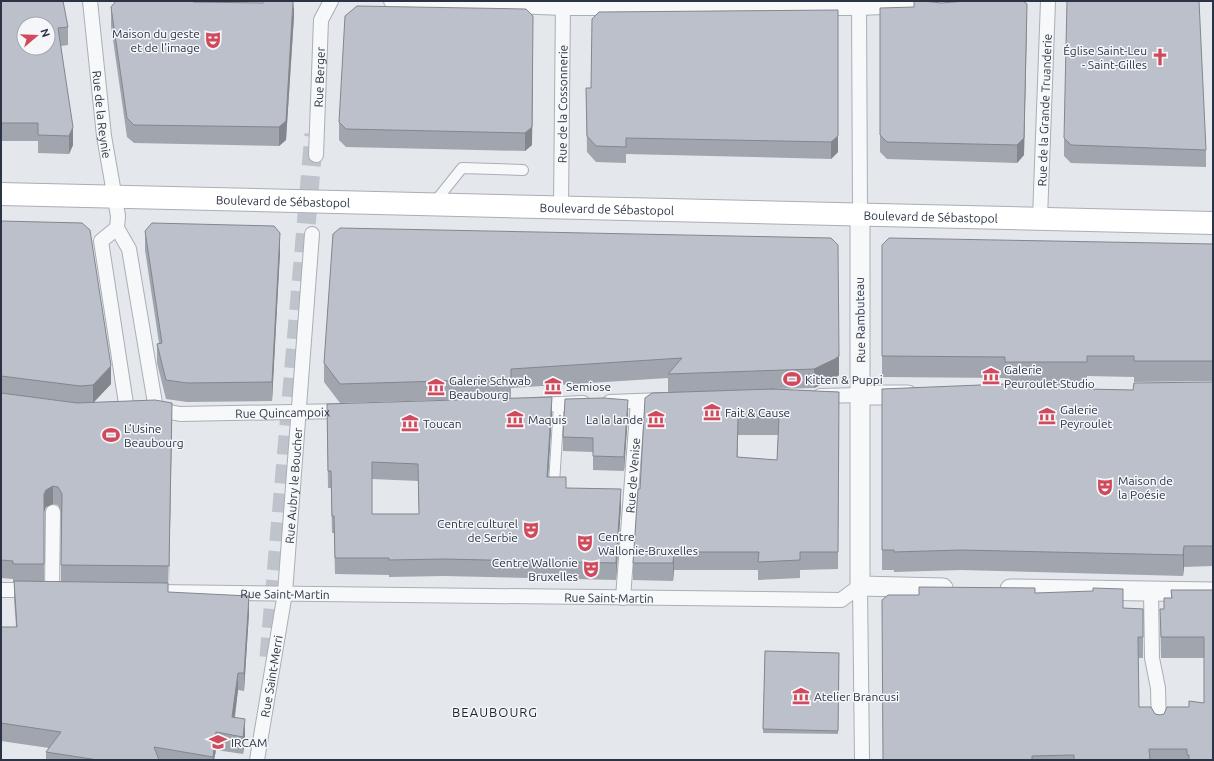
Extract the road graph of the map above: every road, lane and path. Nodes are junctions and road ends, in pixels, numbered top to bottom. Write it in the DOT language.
graph roads {
  1 [pos="90,1"];
  2 [pos="331,1"];
  3 [pos="391,1"];
  4 [pos="1048,1"];
  5 [pos="563,4"];
  6 [pos="748,4"];
  7 [pos="946,4"];
  8 [pos="859,5"];
  9 [pos="316,156"];
  10 [pos="523,170"];
  11 [pos="1,194"];
  12 [pos="114,196"];
  13 [pos="434,203"];
  14 [pos="561,206"];
  15 [pos="860,213"];
  16 [pos="1040,218"];
  17 [pos="1213,223"];
  18 [pos="117,228"];
  19 [pos="312,234"];
  20 [pos="928,394"];
  21 [pos="861,395"];
  22 [pos="809,396"];
  23 [pos="677,400"];
  24 [pos="638,401"];
  25 [pos="559,404"];
  26 [pos="520,405"];
  27 [pos="156,409"];
  28 [pos="127,410"];
  29 [pos="112,411"];
  30 [pos="362,411"];
  31 [pos="299,413"];
  32 [pos="554,484"];
  33 [pos="53,512"];
  34 [pos="860,586"];
  35 [pos="959,588"];
  36 [pos="989,589"];
  37 [pos="1,590"];
  38 [pos="52,591"];
  39 [pos="67,591"];
  40 [pos="1151,591"];
  41 [pos="144,592"];
  42 [pos="1213,592"];
  43 [pos="285,593"];
  44 [pos="623,598"];
  45 [pos="1159,727"];
  46 [pos="258,760"];
  47 [pos="862,760"];
  1 -- 12 [label="street, Rue de la Reynie"];
  2 -- 9 [label="street, Rue Berger"];
  3 -- 5 [label="street"];
  4 -- 16 [label="street, Rue de la Grande Truanderie"];
  5 -- 6 [label="street"];
  5 -- 14 [label="street, Rue de la Cossonnerie"];
  6 -- 8 [label="street"];
  7 -- 8 [label="street"];
  8 -- 15 [label="street, Rue Rambuteau"];
  10 -- 13 [label="lane"];
  11 -- 12 [label="main road, Boulevard de Sébastopol"];
  12 -- 13 [label="main road, Boulevard de Sébastopol"];
  12 -- 18 [label="street, Rue de la Reynie"];
  13 -- 14 [label="main road, Boulevard de Sébastopol"];
  14 -- 15 [label="main road, Boulevard de Sébastopol"];
  15 -- 16 [label="main road, Boulevard de Sébastopol"];
  15 -- 21 [label="street, Rue Rambuteau"];
  16 -- 17 [label="main road, Boulevard de Sébastopol"];
  18 -- 27 [label="street, Rue de la Reynie"];
  18 -- 28 [label="street"];
  19 -- 31 [label="street, Rue Aubry le Boucher"];
  20 -- 21 [label="street"];
  21 -- 22 [label="street"];
  21 -- 34 [label="street, Rue Rambuteau"];
  23 -- 24 [label="street"];
  24 -- 25 [label="street"];
  24 -- 44 [label="street, Rue de Venise"];
  25 -- 26 [label="street"];
  25 -- 32 [label="lane"];
  27 -- 28 [label="street, Rue Quincampoix"];
  27 -- 31 [label="street, Rue Quincampoix"];
  28 -- 29 [label="street, Rue Quincampoix"];
  30 -- 31 [label="street, Rue Quincampoix"];
  31 -- 43 [label="street, Rue Aubry le Boucher"];
  33 -- 38 [label="street"];
  34 -- 35 [label="street"];
  34 -- 44 [label="street, Rue Saint-Martin"];
  34 -- 47 [label="street, Rue Rambuteau"];
  36 -- 40 [label="street"];
  37 -- 38 [label="street"];
  38 -- 39 [label="street"];
  40 -- 42 [label="street"];
  40 -- 45 [label="street"];
  41 -- 43 [label="street, Rue Saint-Martin"];
  43 -- 44 [label="street, Rue Saint-Martin"];
  43 -- 46 [label="street, Rue Saint-Merri"];
}
